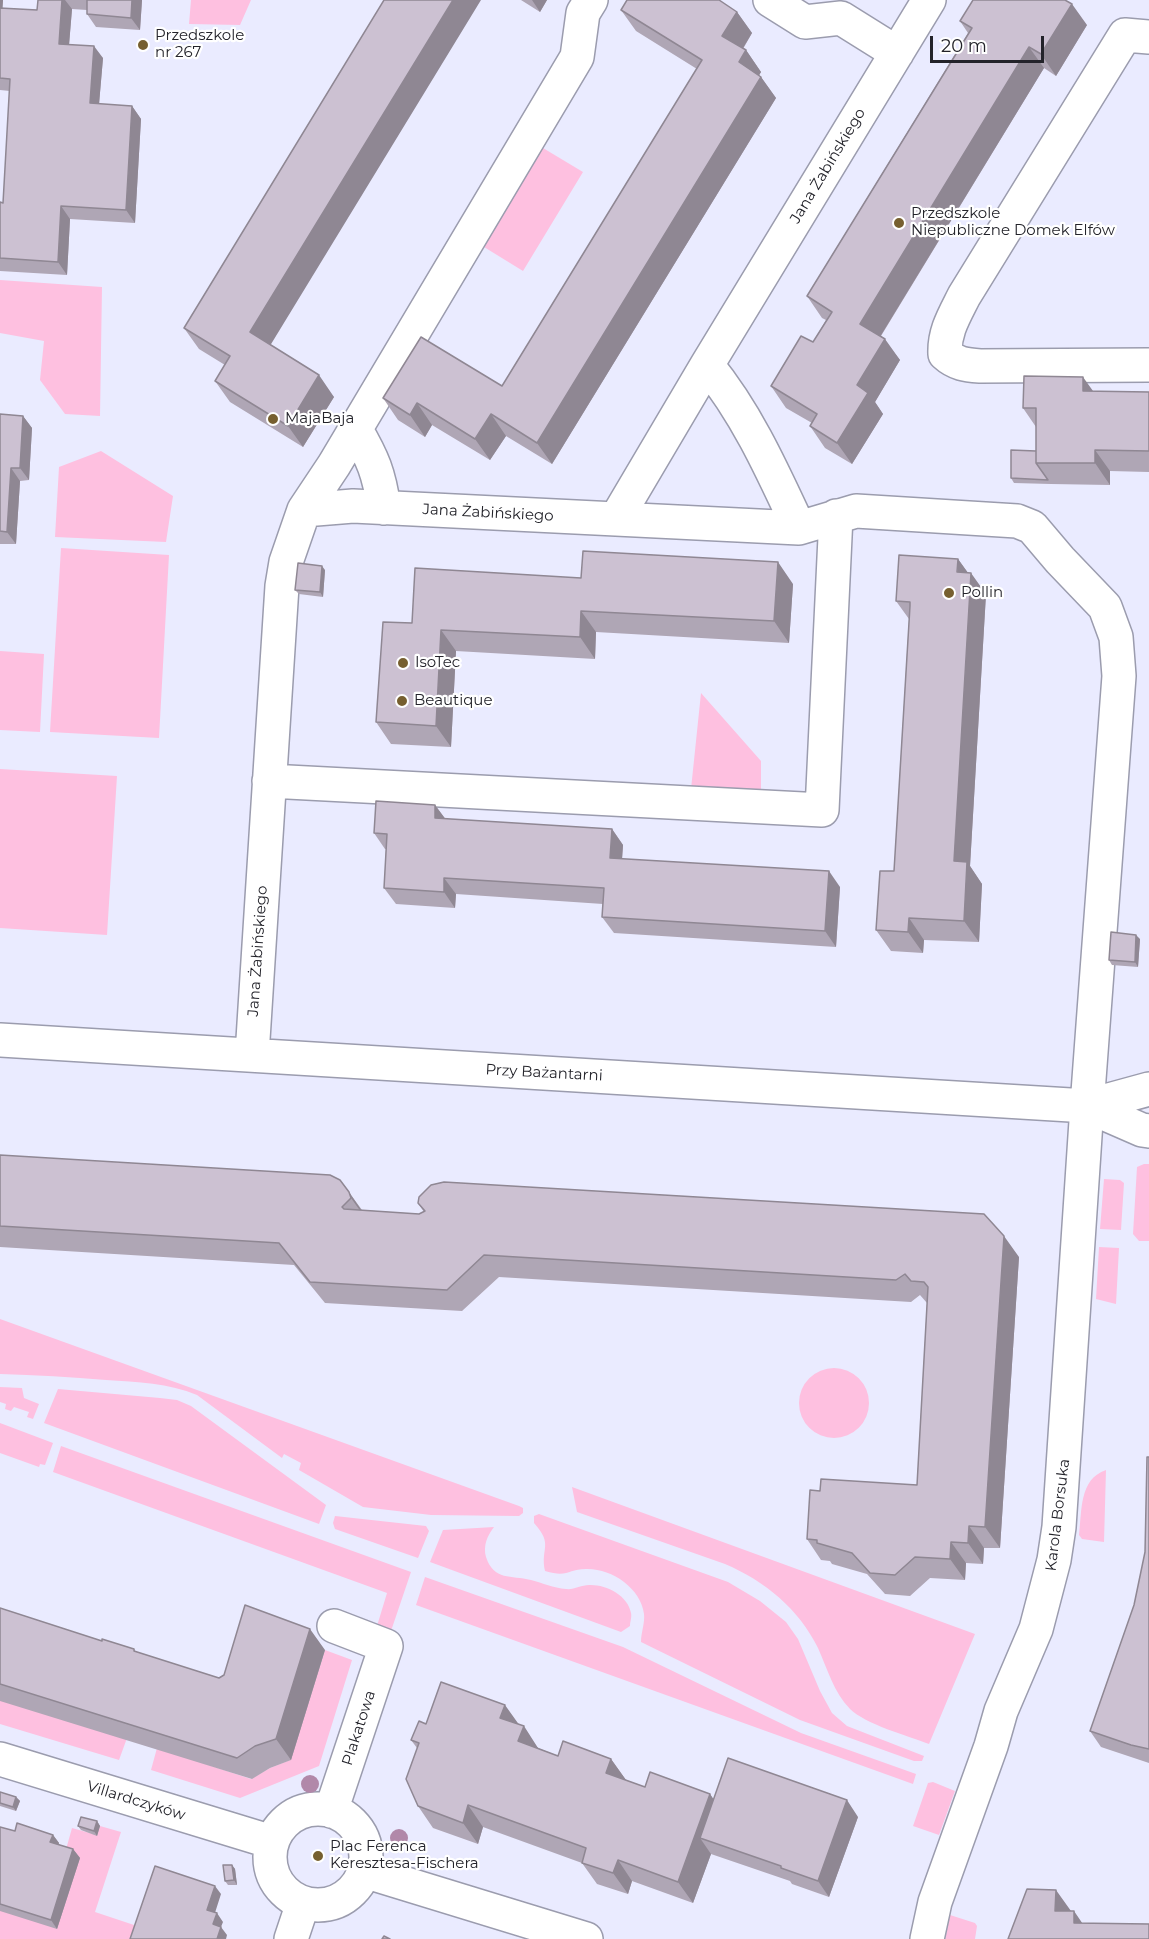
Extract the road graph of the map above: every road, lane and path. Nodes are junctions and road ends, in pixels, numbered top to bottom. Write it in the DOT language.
graph roads {
  1 [pos="591,0"];
  2 [pos="770,0"];
  3 [pos="929,0"];
  4 [pos="1149,37"];
  5 [pos="897,53"];
  6 [pos="707,365"];
  7 [pos="1149,365"];
  8 [pos="356,428"];
  9 [pos="384,508"];
  10 [pos="304,510"];
  11 [pos="836,516"];
  12 [pos="616,519"];
  13 [pos="799,528"];
  14 [pos="269,782"];
  15 [pos="0,1040"];
  16 [pos="252,1055"];
  17 [pos="1149,1089"];
  18 [pos="1087,1106"];
  19 [pos="1149,1131"];
  20 [pos="334,1626"];
  21 [pos="0,1759"];
  22 [pos="331,1811"];
  23 [pos="272,1842"];
  24 [pos="364,1871"];
  25 [pos="303,1903"];
  26 [pos="291,1939"];
  27 [pos="586,1939"];
  28 [pos="927,1939"];
  1 -- 8 [label="street"];
  2 -- 5 [label="street"];
  3 -- 5 [label="street, Jana Żabińskiego"];
  4 -- 7 [label="street"];
  5 -- 6 [label="street, Jana Żabińskiego"];
  6 -- 12 [label="street, Jana Żabińskiego"];
  6 -- 13 [label="street"];
  8 -- 9 [label="street"];
  8 -- 10 [label="street"];
  9 -- 10 [label="street, Jana Żabińskiego"];
  9 -- 12 [label="street, Jana Żabińskiego"];
  10 -- 14 [label="street, Jana Żabińskiego"];
  11 -- 13 [label="street, Karola Borsuka"];
  11 -- 14 [label="street"];
  11 -- 18 [label="street, Karola Borsuka"];
  12 -- 13 [label="street"];
  14 -- 16 [label="street, Jana Żabińskiego"];
  15 -- 16 [label="street, Przy Bażantarni"];
  16 -- 18 [label="street, Przy Bażantarni"];
  17 -- 18 [label="street, Przy Bażantarni"];
  18 -- 19 [label="street, Przy Bażantarni"];
  18 -- 28 [label="street, Karola Borsuka"];
  20 -- 22 [label="street, Plakatowa"];
  21 -- 23 [label="street, Villardczyków"];
  22 -- 23 [label="street"];
  22 -- 24 [label="street"];
  23 -- 25 [label="street"];
  24 -- 25 [label="street"];
  24 -- 27 [label="street"];
  25 -- 26 [label="street"];
}
